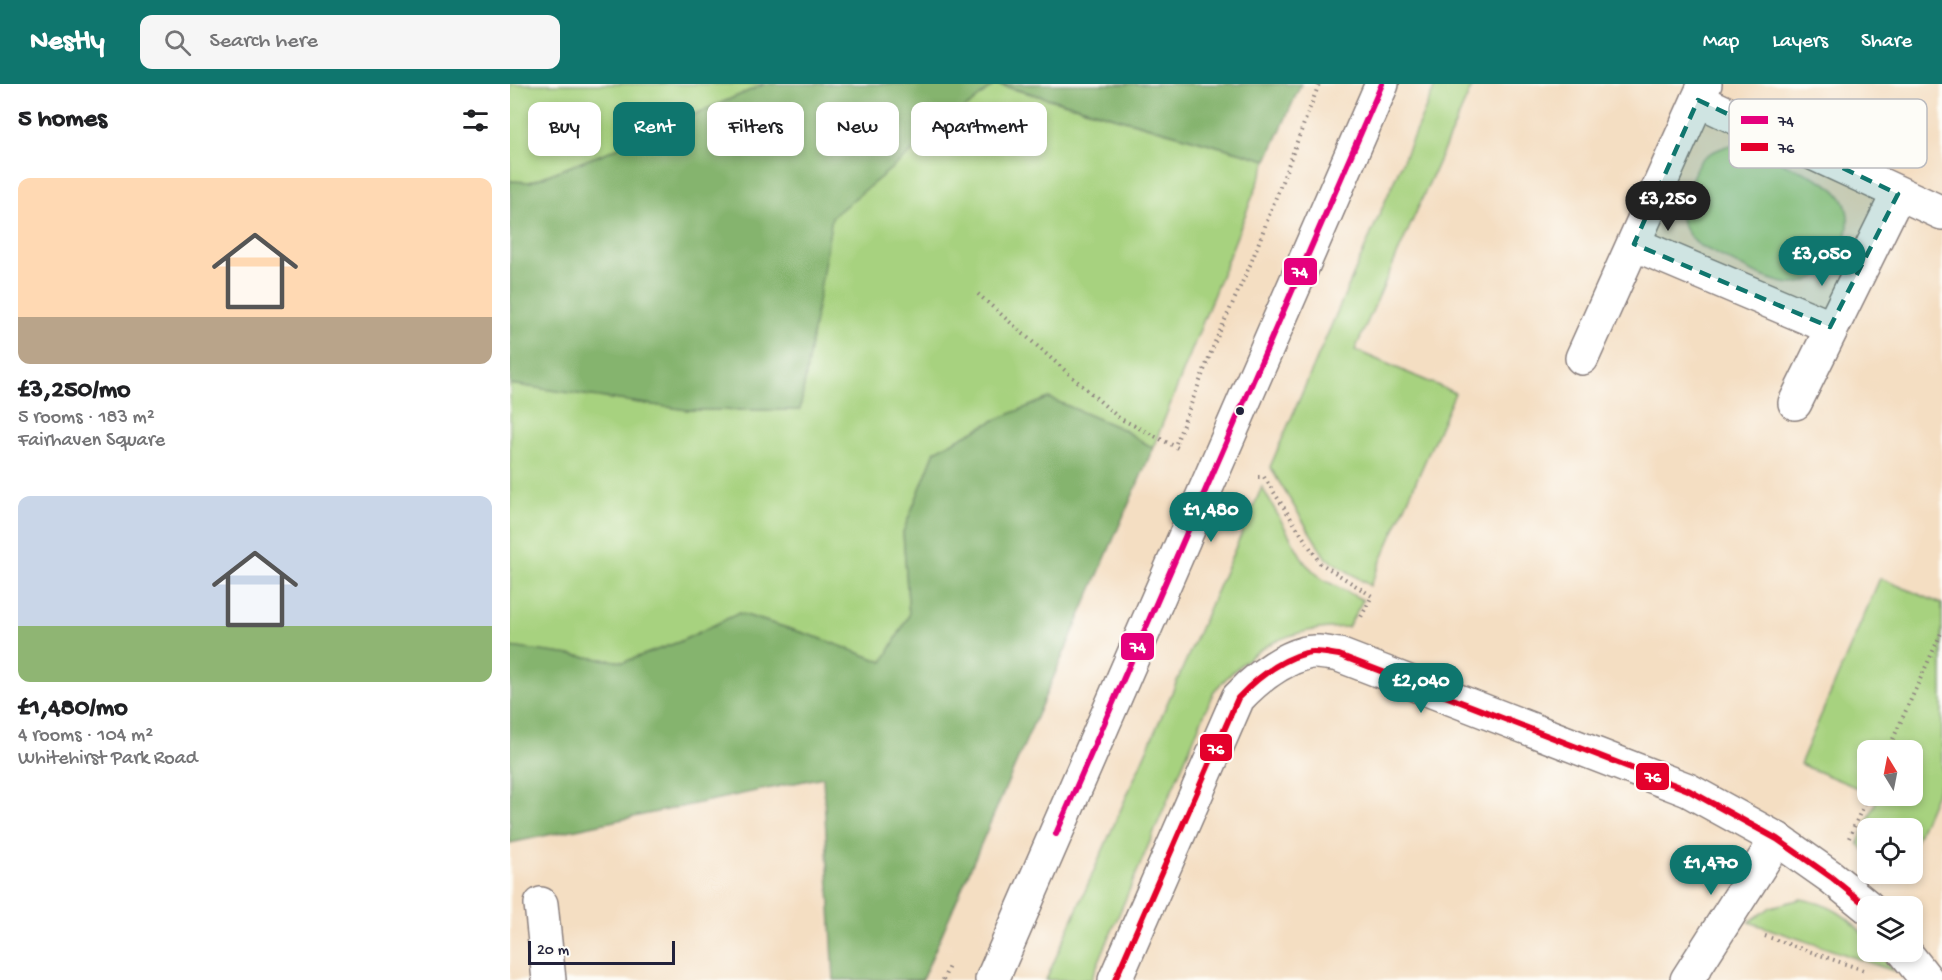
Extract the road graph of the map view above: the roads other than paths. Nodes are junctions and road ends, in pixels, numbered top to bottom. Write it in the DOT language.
graph roads {
  1 [pos="1382,84"];
  2 [pos="1701,92"];
  3 [pos="1729,106"];
  4 [pos="1848,168"];
  5 [pos="1898,194"];
  6 [pos="1942,213"];
  7 [pos="1634,244"];
  8 [pos="1830,327"];
  9 [pos="1582,358"];
  10 [pos="1795,404"];
  11 [pos="1777,839"];
  12 [pos="1857,898"];
  13 [pos="542,904"];
  14 [pos="1913,962"];
  15 [pos="549,980"];
  16 [pos="992,980"];
  17 [pos="1115,980"];
  18 [pos="1687,980"];
  19 [pos="1927,980"];
  1 -- 16 [label="street"];
  2 -- 3 [label="street"];
  2 -- 7 [label="street"];
  4 -- 5 [label="street"];
  5 -- 6 [label="street"];
  5 -- 8 [label="street"];
  7 -- 8 [label="street"];
  7 -- 9 [label="street"];
  8 -- 10 [label="street"];
  11 -- 12 [label="street"];
  11 -- 17 [label="street"];
  11 -- 18 [label="street"];
  13 -- 15 [label="street"];
  14 -- 19 [label="street"];
}
